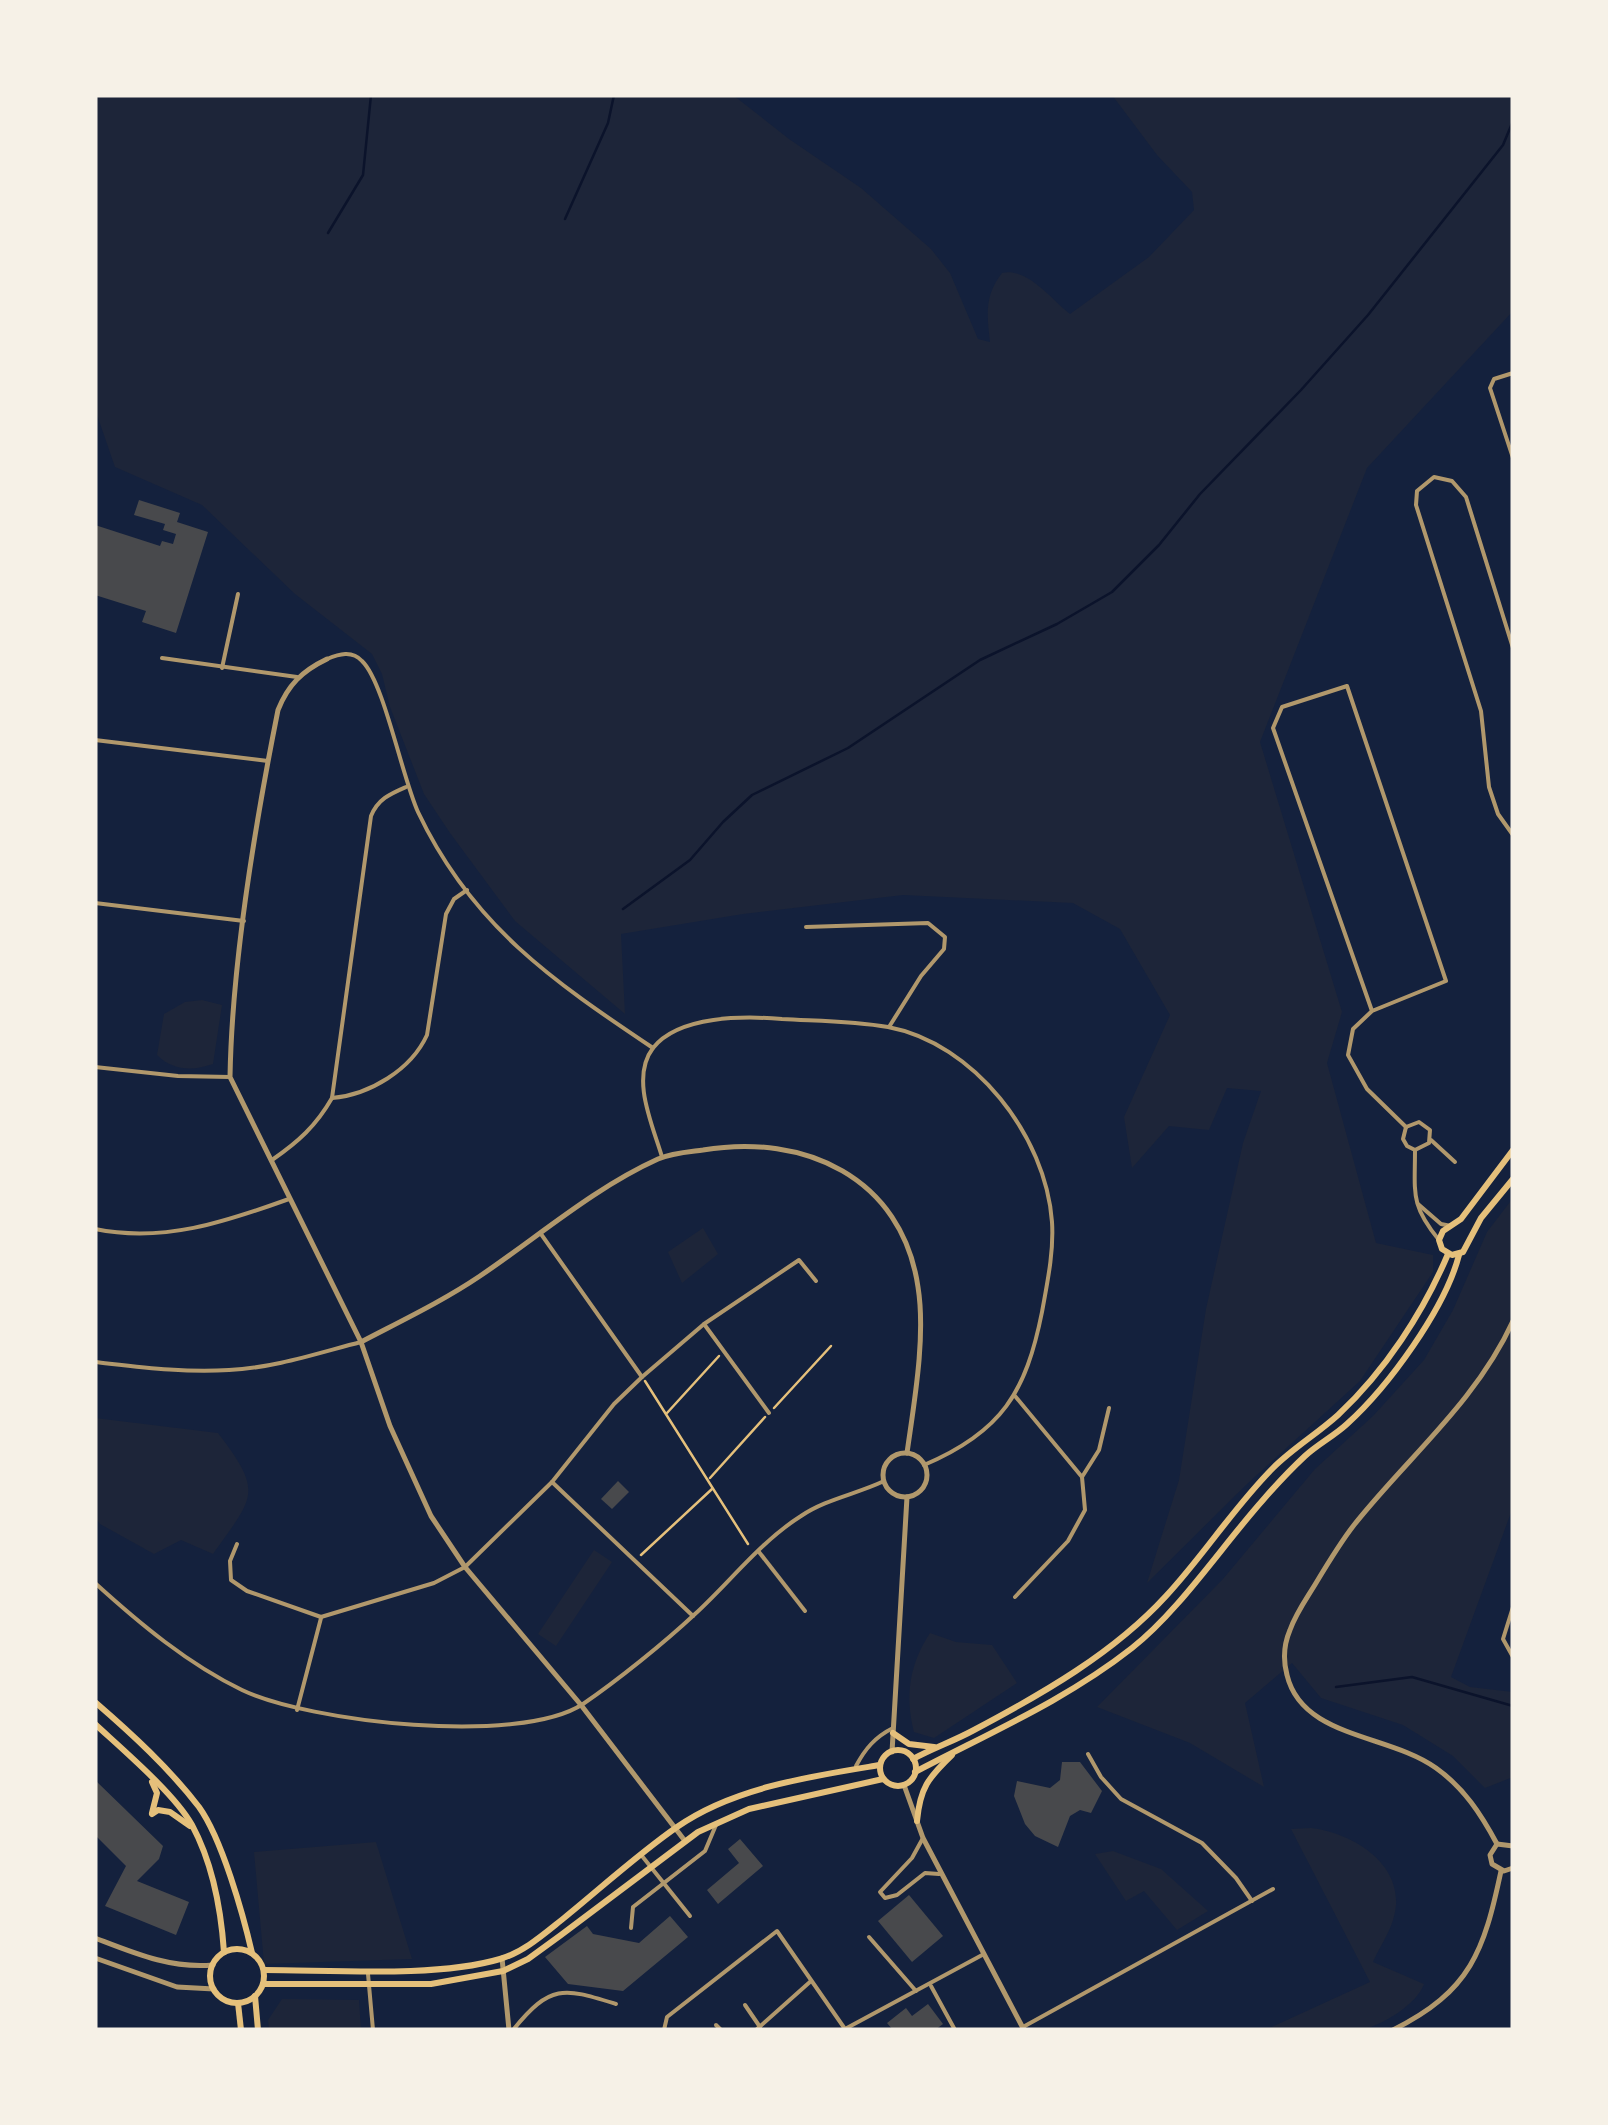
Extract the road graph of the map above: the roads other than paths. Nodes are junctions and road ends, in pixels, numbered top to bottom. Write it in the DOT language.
graph roads {
  1 [pos="1513,373"];
  2 [pos="1513,458"];
  3 [pos="238,594"];
  4 [pos="1513,648"];
  5 [pos="162,658"];
  6 [pos="327,659"];
  7 [pos="222,668"];
  8 [pos="297,677"];
  9 [pos="95,740"];
  10 [pos="268,761"];
  11 [pos="406,787"];
  12 [pos="1513,835"];
  13 [pos="467,890"];
  14 [pos="95,903"];
  15 [pos="244,921"];
  16 [pos="806,927"];
  17 [pos="1372,1012"];
  18 [pos="889,1027"];
  19 [pos="653,1048"];
  20 [pos="95,1067"];
  21 [pos="230,1076"];
  22 [pos="332,1098"];
  23 [pos="1406,1126"];
  24 [pos="1430,1140"];
  25 [pos="1415,1150"];
  26 [pos="1513,1150"];
  27 [pos="662,1157"];
  28 [pos="271,1161"];
  29 [pos="1455,1162"];
  30 [pos="1513,1178"];
  31 [pos="290,1199"];
  32 [pos="1415,1201"];
  33 [pos="1451,1226"];
  34 [pos="95,1229"];
  35 [pos="540,1233"];
  36 [pos="1439,1240"];
  37 [pos="1448,1254"];
  38 [pos="1458,1255"];
  39 [pos="816,1281"];
  40 [pos="1513,1321"];
  41 [pos="704,1324"];
  42 [pos="361,1342"];
  43 [pos="95,1362"];
  44 [pos="642,1377"];
  45 [pos="1016,1396"];
  46 [pos="1109,1408"];
  47 [pos="769,1413"];
  48 [pos="907,1454"];
  49 [pos="924,1464"];
  50 [pos="1082,1478"];
  51 [pos="884,1481"];
  52 [pos="552,1482"];
  53 [pos="907,1496"];
  54 [pos="237,1544"];
  55 [pos="758,1551"];
  56 [pos="466,1568"];
  57 [pos="95,1584"];
  58 [pos="1015,1597"];
  59 [pos="1513,1607"];
  60 [pos="806,1612"];
  61 [pos="694,1616"];
  62 [pos="321,1617"];
  63 [pos="1513,1657"];
  64 [pos="95,1702"];
  65 [pos="581,1706"];
  66 [pos="296,1710"];
  67 [pos="95,1724"];
  68 [pos="893,1731"];
  69 [pos="936,1747"];
  70 [pos="957,1750"];
  71 [pos="892,1752"];
  72 [pos="1088,1754"];
  73 [pos="913,1759"];
  74 [pos="880,1765"];
  75 [pos="854,1769"];
  76 [pos="915,1772"];
  77 [pos="149,1777"];
  78 [pos="884,1779"];
  79 [pos="904,1785"];
  80 [pos="917,1822"];
  81 [pos="716,1823"];
  82 [pos="675,1828"];
  83 [pos="193,1829"];
  84 [pos="923,1838"];
  85 [pos="684,1841"];
  86 [pos="1497,1844"];
  87 [pos="1513,1846"];
  88 [pos="642,1856"];
  89 [pos="650,1866"];
  90 [pos="1513,1868"];
  91 [pos="1501,1870"];
  92 [pos="942,1874"];
  93 [pos="663,1882"];
  94 [pos="1273,1889"];
  95 [pos="1252,1900"];
  96 [pos="690,1916"];
  97 [pos="632,1928"];
  98 [pos="870,1937"];
  99 [pos="95,1938"];
  100 [pos="224,1952"];
  101 [pos="252,1953"];
  102 [pos="984,1954"];
  103 [pos="95,1958"];
  104 [pos="502,1958"];
  105 [pos="213,1964"];
  106 [pos="368,1969"];
  107 [pos="264,1970"];
  108 [pos="503,1971"];
  109 [pos="811,1980"];
  110 [pos="263,1984"];
  111 [pos="370,1984"];
  112 [pos="930,1984"];
  113 [pos="214,1989"];
  114 [pos="916,1991"];
  115 [pos="255,1996"];
  116 [pos="238,2003"];
  117 [pos="616,2004"];
  118 [pos="745,2006"];
  119 [pos="758,2028"];
  120 [pos="1024,2029"];
  121 [pos="242,2030"];
  122 [pos="258,2030"];
  123 [pos="372,2030"];
  124 [pos="511,2030"];
  125 [pos="664,2030"];
  126 [pos="844,2030"];
  127 [pos="955,2030"];
  128 [pos="1393,2030"];
  1 -- 2 [label="street"];
  3 -- 7 [label="street"];
  4 -- 12 [label="street"];
  5 -- 7 [label="street"];
  6 -- 8 [label="street"];
  6 -- 11 [label="street"];
  7 -- 8 [label="street"];
  8 -- 10 [label="street"];
  9 -- 10 [label="street"];
  10 -- 15 [label="street"];
  11 -- 13 [label="street"];
  11 -- 22 [label="street"];
  13 -- 19 [label="street"];
  13 -- 22 [label="street"];
  14 -- 15 [label="street"];
  15 -- 21 [label="street"];
  16 -- 18 [label="street"];
  17 -- 17 [label="street"];
  17 -- 23 [label="street"];
  18 -- 19 [label="street"];
  18 -- 45 [label="street"];
  19 -- 27 [label="street"];
  20 -- 21 [label="street"];
  21 -- 28 [label="street"];
  22 -- 28 [label="street"];
  23 -- 24 [label="street"];
  23 -- 25 [label="street"];
  24 -- 25 [label="street"];
  24 -- 29 [label="street"];
  25 -- 32 [label="street"];
  26 -- 33 [label="main road"];
  27 -- 35 [label="street"];
  27 -- 48 [label="street"];
  28 -- 31 [label="street"];
  30 -- 38 [label="main road"];
  31 -- 34 [label="street"];
  31 -- 42 [label="street"];
  32 -- 33 [label="street"];
  32 -- 36 [label="street"];
  33 -- 36 [label="main road"];
  35 -- 42 [label="street"];
  35 -- 44 [label="street"];
  36 -- 37 [label="main road"];
  37 -- 38 [label="main road"];
  37 -- 69 [label="main road"];
  38 -- 70 [label="main road"];
  39 -- 41 [label="street"];
  40 -- 86 [label="street"];
  41 -- 44 [label="street"];
  41 -- 47 [label="street"];
  42 -- 43 [label="street"];
  42 -- 56 [label="street"];
  44 -- 52 [label="street"];
  45 -- 49 [label="street"];
  45 -- 50 [label="street"];
  46 -- 50 [label="street"];
  48 -- 49 [label="street"];
  48 -- 51 [label="street"];
  49 -- 53 [label="street"];
  50 -- 58 [label="street"];
  51 -- 53 [label="street"];
  51 -- 55 [label="street"];
  52 -- 56 [label="street"];
  52 -- 61 [label="street"];
  53 -- 68 [label="street"];
  54 -- 62 [label="street"];
  55 -- 60 [label="street"];
  55 -- 61 [label="street"];
  56 -- 62 [label="street"];
  56 -- 65 [label="street"];
  57 -- 66 [label="street"];
  59 -- 63 [label="street"];
  61 -- 65 [label="street"];
  62 -- 66 [label="street"];
  64 -- 101 [label="main road"];
  65 -- 66 [label="street"];
  65 -- 82 [label="street"];
  67 -- 77 [label="main road"];
  68 -- 69 [label="main road"];
  68 -- 71 [label="street"];
  68 -- 75 [label="street"];
  69 -- 73 [label="main road"];
  70 -- 76 [label="main road"];
  70 -- 80 [label="main road"];
  71 -- 73 [label="main road"];
  71 -- 74 [label="main road"];
  72 -- 95 [label="street"];
  73 -- 76 [label="main road"];
  74 -- 75 [label="main road"];
  74 -- 78 [label="main road"];
  75 -- 82 [label="main road"];
  76 -- 79 [label="main road"];
  77 -- 83 [label="main road"];
  77 -- 83 [label="main road"];
  78 -- 79 [label="main road"];
  78 -- 81 [label="main road"];
  79 -- 80 [label="street"];
  80 -- 84 [label="street"];
  81 -- 85 [label="main road"];
  81 -- 93 [label="street"];
  82 -- 85 [label="street"];
  82 -- 88 [label="main road"];
  83 -- 100 [label="main road"];
  84 -- 92 [label="street"];
  84 -- 92 [label="street"];
  85 -- 89 [label="main road"];
  86 -- 87 [label="street"];
  86 -- 91 [label="street"];
  88 -- 89 [label="street"];
  88 -- 104 [label="main road"];
  89 -- 93 [label="street"];
  89 -- 108 [label="main road"];
  90 -- 91 [label="street"];
  91 -- 128 [label="street"];
  92 -- 102 [label="street"];
  93 -- 96 [label="street"];
  93 -- 97 [label="street"];
  94 -- 95 [label="street"];
  95 -- 120 [label="street"];
  98 -- 114 [label="street"];
  99 -- 105 [label="street"];
  100 -- 101 [label="main road"];
  100 -- 105 [label="main road"];
  101 -- 107 [label="main road"];
  102 -- 112 [label="street"];
  102 -- 120 [label="street"];
  103 -- 113 [label="street"];
  104 -- 106 [label="main road"];
  104 -- 108 [label="street"];
  105 -- 113 [label="main road"];
  106 -- 107 [label="main road"];
  106 -- 111 [label="street"];
  107 -- 110 [label="main road"];
  108 -- 111 [label="main road"];
  108 -- 124 [label="street"];
  109 -- 119 [label="street"];
  109 -- 125 [label="street"];
  109 -- 126 [label="street"];
  110 -- 111 [label="main road"];
  110 -- 115 [label="main road"];
  111 -- 123 [label="street"];
  112 -- 114 [label="street"];
  112 -- 127 [label="street"];
  113 -- 116 [label="main road"];
  114 -- 126 [label="street"];
  115 -- 116 [label="main road"];
  115 -- 122 [label="main road"];
  116 -- 121 [label="main road"];
  117 -- 124 [label="street"];
  118 -- 119 [label="street"];
}
